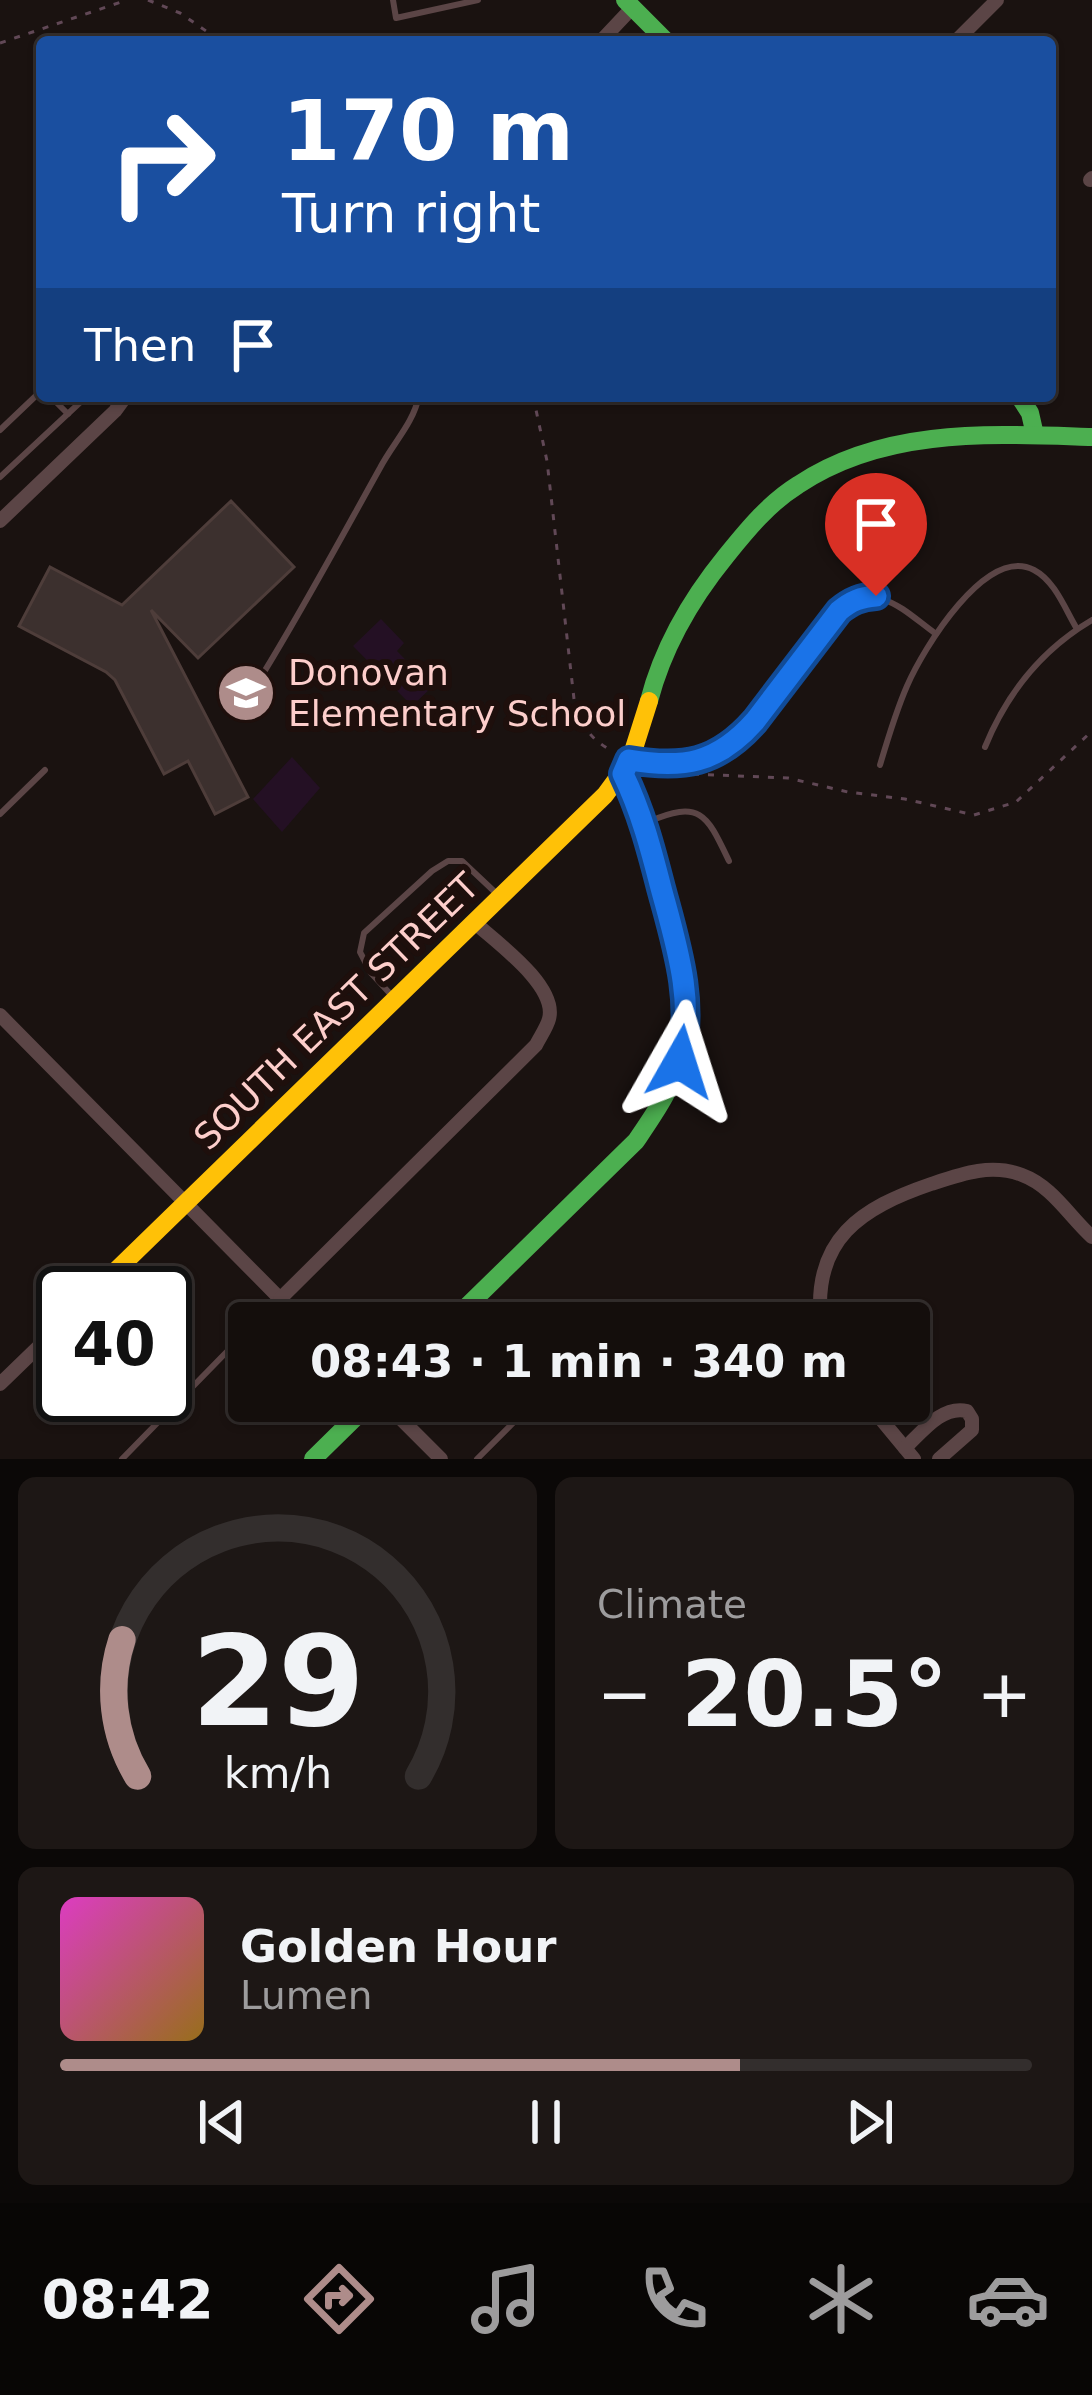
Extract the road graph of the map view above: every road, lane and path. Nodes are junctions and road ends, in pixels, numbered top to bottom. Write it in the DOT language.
graph roads {
  1 [pos="127,0"];
  2 [pos="148,0"];
  3 [pos="393,0"];
  4 [pos="478,0"];
  5 [pos="998,0"];
  6 [pos="629,4"];
  7 [pos="214,36"];
  8 [pos="605,36"];
  9 [pos="661,36"];
  10 [pos="962,36"];
  11 [pos="0,44"];
  12 [pos="36,396"];
  13 [pos="56,402"];
  14 [pos="81,402"];
  15 [pos="122,402"];
  16 [pos="418,402"];
  17 [pos="534,402"];
  18 [pos="1023,402"];
  19 [pos="68,414"];
  20 [pos="0,430"];
  21 [pos="1035,435"];
  22 [pos="1092,437"];
  23 [pos="0,477"];
  24 [pos="0,521"];
  25 [pos="1092,620"];
  26 [pos="1077,629"];
  27 [pos="936,634"];
  28 [pos="261,677"];
  29 [pos="1092,731"];
  30 [pos="985,747"];
  31 [pos="880,765"];
  32 [pos="626,767"];
  33 [pos="45,770"];
  34 [pos="675,770"];
  35 [pos="0,814"];
  36 [pos="644,824"];
  37 [pos="729,861"];
  38 [pos="500,897"];
  39 [pos="474,922"];
  40 [pos="395,999"];
  41 [pos="0,1015"];
  42 [pos="186,1203"];
  43 [pos="1092,1237"];
  44 [pos="122,1266"];
  45 [pos="280,1299"];
  46 [pos="277,1302"];
  47 [pos="283,1302"];
  48 [pos="471,1302"];
  49 [pos="820,1302"];
  50 [pos="36,1349"];
  51 [pos="228,1351"];
  52 [pos="0,1384"];
  53 [pos="351,1422"];
  54 [pos="404,1422"];
  55 [pos="514,1422"];
  56 [pos="883,1422"];
  57 [pos="909,1454"];
  58 [pos="122,1459"];
  59 [pos="313,1459"];
  60 [pos="442,1459"];
  61 [pos="476,1459"];
  62 [pos="940,1459"];
  1 -- 11 [label="path"];
  2 -- 7 [label="path"];
  3 -- 4 [label="lane"];
  5 -- 10 [label="street"];
  6 -- 8 [label="street"];
  6 -- 9 [label="street"];
  12 -- 20 [label="lane"];
  13 -- 19 [label="lane"];
  14 -- 19 [label="lane"];
  15 -- 24 [label="street"];
  16 -- 28 [label="lane"];
  17 -- 32 [label="path"];
  18 -- 21 [label="street"];
  19 -- 23 [label="lane"];
  21 -- 22 [label="street"];
  21 -- 32 [label="street"];
  25 -- 26 [label="lane"];
  26 -- 27 [label="lane"];
  26 -- 30 [label="lane"];
  27 -- 31 [label="lane"];
  27 -- 32 [label="lane"];
  29 -- 34 [label="path"];
  32 -- 36 [label="street"];
  32 -- 38 [label="street, SOUTH EAST STREET"];
  33 -- 35 [label="lane"];
  36 -- 37 [label="lane"];
  36 -- 48 [label="street"];
  38 -- 39 [label="street, SOUTH EAST STREET"];
  38 -- 40 [label="lane"];
  39 -- 40 [label="street, SOUTH EAST STREET"];
  39 -- 45 [label="street"];
  40 -- 42 [label="street, SOUTH EAST STREET"];
  41 -- 42 [label="street"];
  42 -- 44 [label="street, SOUTH EAST STREET"];
  42 -- 45 [label="street"];
  43 -- 49 [label="street"];
  45 -- 46 [label="lane"];
  45 -- 47 [label="street"];
  50 -- 52 [label="street"];
  51 -- 58 [label="lane"];
  53 -- 59 [label="street"];
  54 -- 60 [label="street"];
  55 -- 61 [label="lane"];
  56 -- 57 [label="street"];
  57 -- 62 [label="street"];
}
